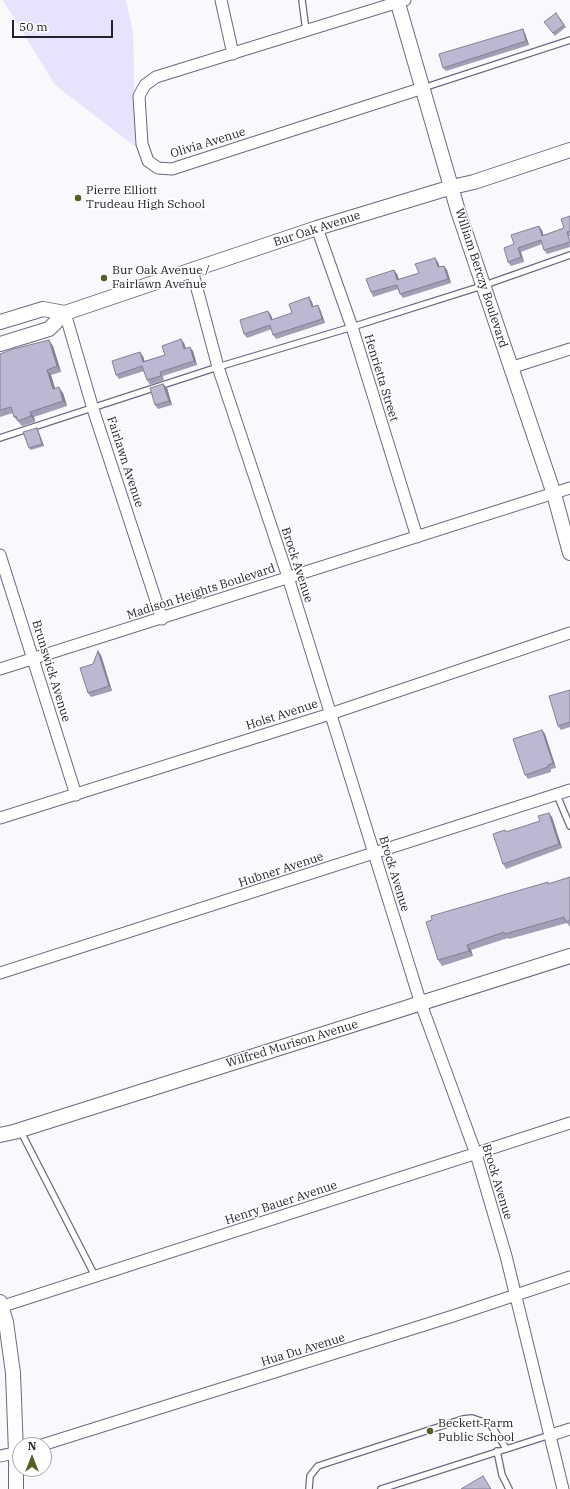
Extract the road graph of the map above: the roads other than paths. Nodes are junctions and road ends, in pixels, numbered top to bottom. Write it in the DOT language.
graph roads {
  1 [pos="221,0"];
  2 [pos="302,0"];
  3 [pos="400,1"];
  4 [pos="306,31"];
  5 [pos="570,40"];
  6 [pos="233,54"];
  7 [pos="423,88"];
  8 [pos="570,150"];
  9 [pos="452,187"];
  10 [pos="317,228"];
  11 [pos="570,255"];
  12 [pos="192,270"];
  13 [pos="482,286"];
  14 [pos="65,313"];
  15 [pos="0,322"];
  16 [pos="352,327"];
  17 [pos="0,344"];
  18 [pos="570,349"];
  19 [pos="218,367"];
  20 [pos="510,368"];
  21 [pos="93,409"];
  22 [pos="0,438"];
  23 [pos="570,488"];
  24 [pos="554,494"];
  25 [pos="417,537"];
  26 [pos="570,553"];
  27 [pos="0,555"];
  28 [pos="288,577"];
  29 [pos="162,619"];
  30 [pos="570,633"];
  31 [pos="34,658"];
  32 [pos="0,669"];
  33 [pos="330,714"];
  34 [pos="570,790"];
  35 [pos="76,795"];
  36 [pos="557,795"];
  37 [pos="0,818"];
  38 [pos="570,826"];
  39 [pos="375,854"];
  40 [pos="570,956"];
  41 [pos="0,973"];
  42 [pos="421,1004"];
  43 [pos="570,1123"];
  44 [pos="17,1131"];
  45 [pos="0,1135"];
  46 [pos="0,1140"];
  47 [pos="476,1154"];
  48 [pos="95,1276"];
  49 [pos="570,1277"];
  50 [pos="516,1295"];
  51 [pos="0,1305"];
  52 [pos="570,1429"];
  53 [pos="551,1435"];
  54 [pos="17,1437"];
  55 [pos="52,1442"];
  56 [pos="506,1448"];
  57 [pos="497,1451"];
  58 [pos="12,1454"];
  59 [pos="0,1456"];
  60 [pos="17,1477"];
  61 [pos="16,1489"];
  62 [pos="309,1489"];
  63 [pos="381,1489"];
  64 [pos="509,1489"];
  65 [pos="563,1489"];
  1 -- 6 [label="street"];
  2 -- 4 [label="lane"];
  3 -- 4 [label="street, Olivia Avenue"];
  3 -- 7 [label="street, William Berczy Boulevard"];
  4 -- 6 [label="street, Olivia Avenue"];
  5 -- 7 [label="lane"];
  6 -- 7 [label="street, Olivia Avenue"];
  7 -- 9 [label="street, William Berczy Boulevard"];
  8 -- 9 [label="street, Bur Oak Avenue"];
  9 -- 10 [label="street, Bur Oak Avenue"];
  9 -- 13 [label="street, William Berczy Boulevard"];
  10 -- 12 [label="street, Bur Oak Avenue"];
  10 -- 16 [label="street, Henrietta Street"];
  11 -- 13 [label="lane"];
  12 -- 14 [label="street, Bur Oak Avenue"];
  12 -- 19 [label="street, Brock Avenue"];
  13 -- 16 [label="lane"];
  13 -- 20 [label="street, William Berczy Boulevard"];
  14 -- 15 [label="street, Bur Oak Avenue"];
  14 -- 17 [label="street, Bur Oak Avenue"];
  14 -- 21 [label="street, Fairlawn Avenue"];
  16 -- 19 [label="lane"];
  16 -- 25 [label="street, Henrietta Street"];
  18 -- 20 [label="street"];
  19 -- 21 [label="lane"];
  19 -- 28 [label="street, Brock Avenue"];
  20 -- 24 [label="street, William Berczy Boulevard"];
  21 -- 22 [label="lane"];
  21 -- 29 [label="street, Fairlawn Avenue"];
  23 -- 24 [label="street, Madison Heights Boulevard"];
  24 -- 25 [label="street, Madison Heights Boulevard"];
  24 -- 26 [label="street, William Berczy Boulevard"];
  25 -- 28 [label="street, Madison Heights Boulevard"];
  27 -- 31 [label="street, Brunswick Avenue"];
  28 -- 29 [label="street, Madison Heights Boulevard"];
  28 -- 33 [label="street, Brock Avenue"];
  29 -- 31 [label="street, Madison Heights Boulevard"];
  30 -- 33 [label="street, Holst Avenue"];
  31 -- 32 [label="street, Madison Heights Boulevard"];
  31 -- 35 [label="street, Brunswick Avenue"];
  33 -- 35 [label="street, Holst Avenue"];
  33 -- 39 [label="street, Brock Avenue"];
  34 -- 36 [label="street, Hubner Avenue"];
  35 -- 37 [label="street, Holst Avenue"];
  36 -- 38 [label="lane"];
  36 -- 39 [label="street, Hubner Avenue"];
  39 -- 41 [label="street, Hubner Avenue"];
  39 -- 42 [label="street, Brock Avenue"];
  40 -- 42 [label="street, Wilfred Murison Avenue"];
  42 -- 44 [label="street, Wilfred Murison Avenue"];
  42 -- 47 [label="street, Brock Avenue"];
  43 -- 47 [label="street, Henry Bauer Avenue"];
  44 -- 45 [label="street, Wilfred Murison Avenue"];
  44 -- 46 [label="street, Wilfred Murison Avenue"];
  44 -- 48 [label="lane"];
  47 -- 48 [label="street, Henry Bauer Avenue"];
  47 -- 50 [label="street, Brock Avenue"];
  48 -- 51 [label="street, Henry Bauer Avenue"];
  49 -- 50 [label="street, Hua Du Avenue"];
  50 -- 53 [label="street, Brock Avenue"];
  50 -- 55 [label="street, Hua Du Avenue"];
  51 -- 54 [label="street"];
  52 -- 53 [label="street"];
  53 -- 56 [label="lane"];
  53 -- 65 [label="street, Brock Avenue"];
  56 -- 57 [label="lane"];
  56 -- 62 [label="lane"];
  57 -- 63 [label="lane"];
  57 -- 64 [label="lane"];
  58 -- 59 [label="street"];
  60 -- 61 [label="street"];
}
